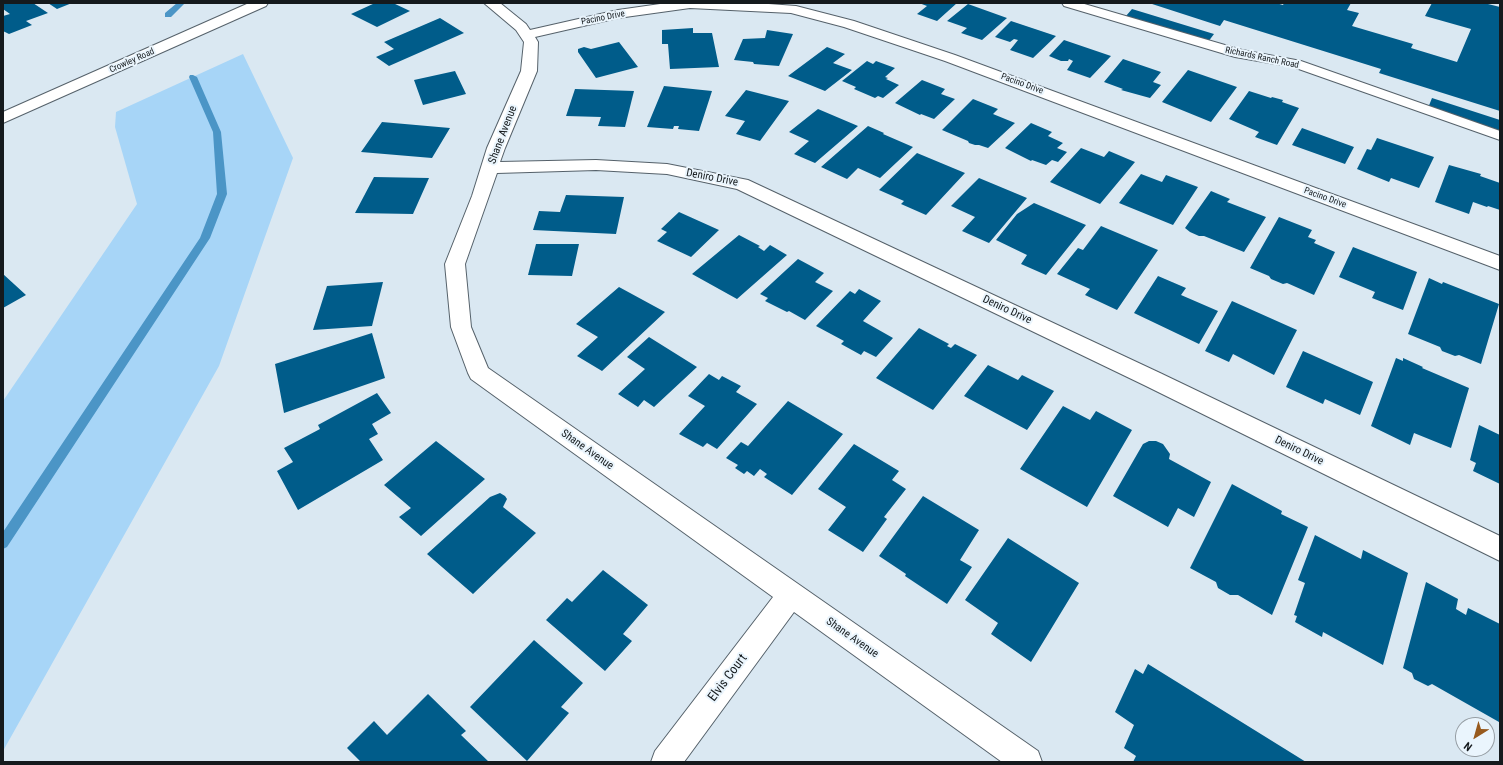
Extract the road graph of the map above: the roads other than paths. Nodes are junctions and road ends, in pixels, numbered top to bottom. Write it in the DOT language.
graph roads {
  1 [pos="261,3"];
  2 [pos="491,3"];
  3 [pos="1068,3"];
  4 [pos="526,34"];
  5 [pos="3,118"];
  6 [pos="1500,136"];
  7 [pos="490,168"];
  8 [pos="1500,263"];
  9 [pos="1500,549"];
  10 [pos="791,594"];
  11 [pos="666,762"];
  12 [pos="1027,762"];
  1 -- 5 [label="street, Crowley Road"];
  2 -- 4 [label="street"];
  3 -- 6 [label="lane, Richards Ranch Road"];
  4 -- 7 [label="street, Shane Avenue"];
  4 -- 8 [label="street, Pacino Drive"];
  7 -- 9 [label="street, Deniro Drive"];
  7 -- 10 [label="street, Shane Avenue"];
  10 -- 11 [label="street, Elvis Court"];
  10 -- 12 [label="street, Shane Avenue"];
}
